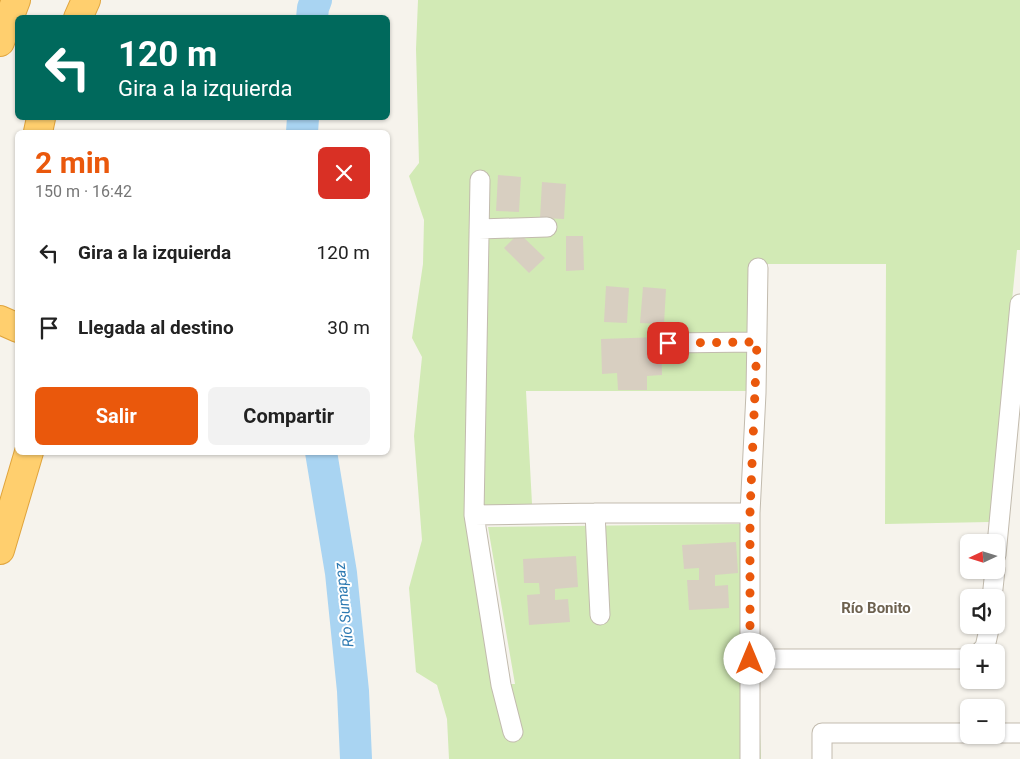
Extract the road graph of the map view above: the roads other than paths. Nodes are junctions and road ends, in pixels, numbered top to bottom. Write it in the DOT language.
graph roads {
  1 [pos="16,0"];
  2 [pos="86,0"];
  3 [pos="79,15"];
  4 [pos="0,42"];
  5 [pos="480,180"];
  6 [pos="547,227"];
  7 [pos="479,230"];
  8 [pos="758,268"];
  9 [pos="1020,304"];
  10 [pos="0,320"];
  11 [pos="15,327"];
  12 [pos="757,342"];
  13 [pos="668,343"];
  14 [pos="1017,371"];
  15 [pos="28,455"];
  16 [pos="595,512"];
  17 [pos="750,513"];
  18 [pos="474,515"];
  19 [pos="998,534"];
  20 [pos="0,550"];
  21 [pos="600,615"];
  22 [pos="750,659"];
  23 [pos="960,659"];
  24 [pos="513,732"];
  25 [pos="960,733"];
  26 [pos="1005,733"];
  27 [pos="1020,733"];
  28 [pos="750,759"];
  29 [pos="822,759"];
  1 -- 4 [label="highway"];
  2 -- 3 [label="highway"];
  5 -- 7 [label="street"];
  6 -- 7 [label="street"];
  7 -- 18 [label="street"];
  8 -- 12 [label="street"];
  9 -- 14 [label="street"];
  10 -- 11 [label="highway"];
  12 -- 13 [label="street"];
  12 -- 17 [label="street"];
  14 -- 19 [label="street"];
  15 -- 20 [label="highway"];
  16 -- 17 [label="street"];
  16 -- 18 [label="street"];
  16 -- 21 [label="street"];
  17 -- 22 [label="street"];
  18 -- 24 [label="street"];
  22 -- 23 [label="street"];
  22 -- 28 [label="street"];
  25 -- 29 [label="street"];
  26 -- 27 [label="street"];
}
